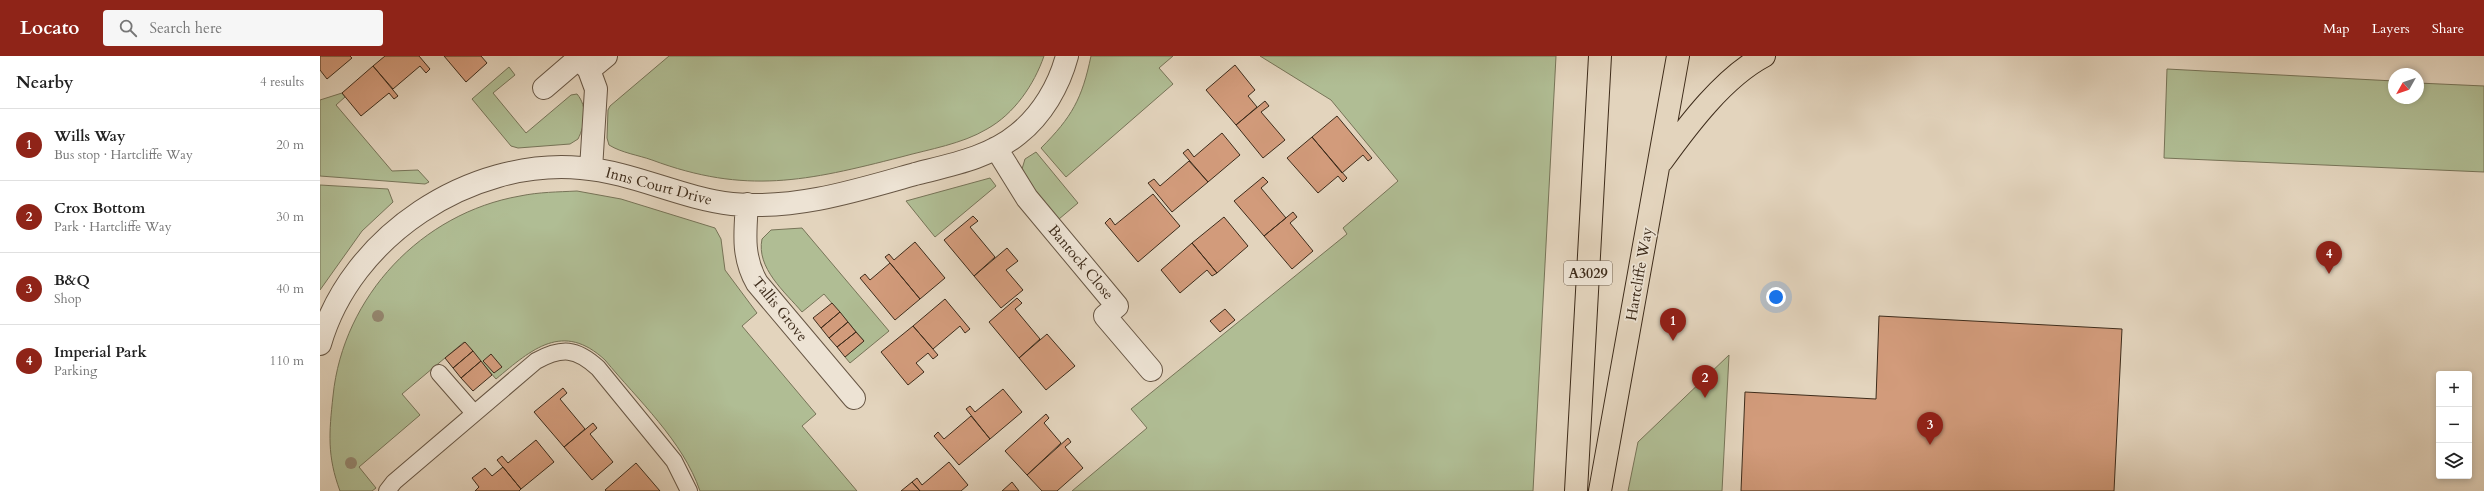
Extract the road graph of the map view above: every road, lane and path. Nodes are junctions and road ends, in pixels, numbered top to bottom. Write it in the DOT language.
graph roads {
  1 [pos="606,56"];
  2 [pos="1067,56"];
  3 [pos="1600,56"];
  4 [pos="1678,56"];
  5 [pos="1764,56"];
  6 [pos="589,70"];
  7 [pos="544,88"];
  8 [pos="996,148"];
  9 [pos="1658,165"];
  10 [pos="590,169"];
  11 [pos="747,204"];
  12 [pos="320,344"];
  13 [pos="1151,370"];
  14 [pos="439,373"];
  15 [pos="854,398"];
  16 [pos="474,413"];
  17 [pos="387,491"];
  18 [pos="689,491"];
  19 [pos="1576,491"];
  20 [pos="1600,491"];
  1 -- 6 [label="street"];
  2 -- 8 [label="street, Inns Court Drive"];
  3 -- 19 [label="highway, A3029"];
  4 -- 9 [label="highway, Hartcliffe Way"];
  5 -- 9 [label="highway"];
  6 -- 7 [label="street"];
  6 -- 10 [label="street"];
  8 -- 11 [label="street, Inns Court Drive"];
  8 -- 13 [label="street, Bantock Close"];
  9 -- 20 [label="highway, Hartcliffe Way"];
  10 -- 11 [label="street, Inns Court Drive"];
  10 -- 12 [label="street, Inns Court Drive"];
  11 -- 15 [label="street, Tallis Grove"];
  14 -- 16 [label="lane"];
  16 -- 17 [label="lane"];
  16 -- 18 [label="lane"];
}
